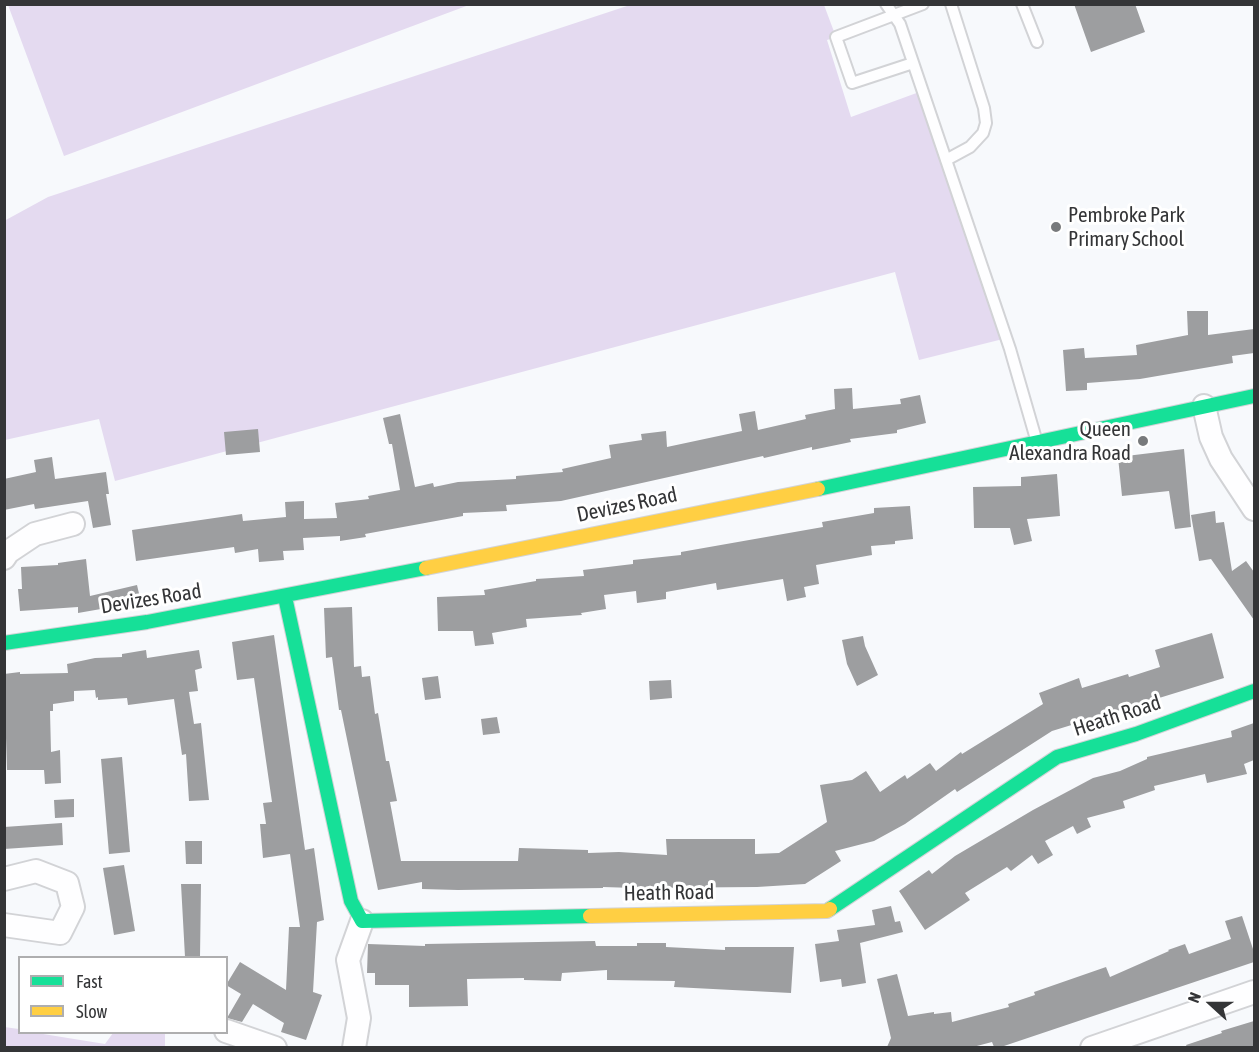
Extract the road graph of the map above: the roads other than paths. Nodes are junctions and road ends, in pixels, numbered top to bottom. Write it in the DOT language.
graph roads {
  1 [pos="886,4"];
  2 [pos="923,4"];
  3 [pos="951,4"];
  4 [pos="1022,4"];
  5 [pos="894,15"];
  6 [pos="1037,42"];
  7 [pos="913,63"];
  8 [pos="946,160"];
  9 [pos="1254,396"];
  10 [pos="1204,406"];
  11 [pos="1037,442"];
  12 [pos="1254,510"];
  13 [pos="73,524"];
  14 [pos="4,558"];
  15 [pos="285,597"];
  16 [pos="5,642"];
  17 [pos="1254,691"];
  18 [pos="4,879"];
  19 [pos="362,921"];
  20 [pos="4,926"];
  21 [pos="1254,992"];
  22 [pos="228,1032"];
  23 [pos="275,1047"];
  24 [pos="354,1047"];
  25 [pos="1092,1047"];
  1 -- 5 [label="lane"];
  2 -- 5 [label="lane"];
  3 -- 8 [label="lane"];
  4 -- 6 [label="lane"];
  5 -- 7 [label="lane"];
  5 -- 7 [label="lane"];
  7 -- 8 [label="lane"];
  8 -- 11 [label="lane"];
  9 -- 10 [label="street, Devizes Road"];
  10 -- 11 [label="street, Devizes Road"];
  10 -- 12 [label="street"];
  11 -- 15 [label="street, Devizes Road"];
  13 -- 14 [label="street"];
  15 -- 16 [label="street, Devizes Road"];
  15 -- 19 [label="street"];
  17 -- 19 [label="street, Heath Road"];
  18 -- 20 [label="street"];
  19 -- 24 [label="street"];
  21 -- 25 [label="street"];
  22 -- 23 [label="street"];
}
